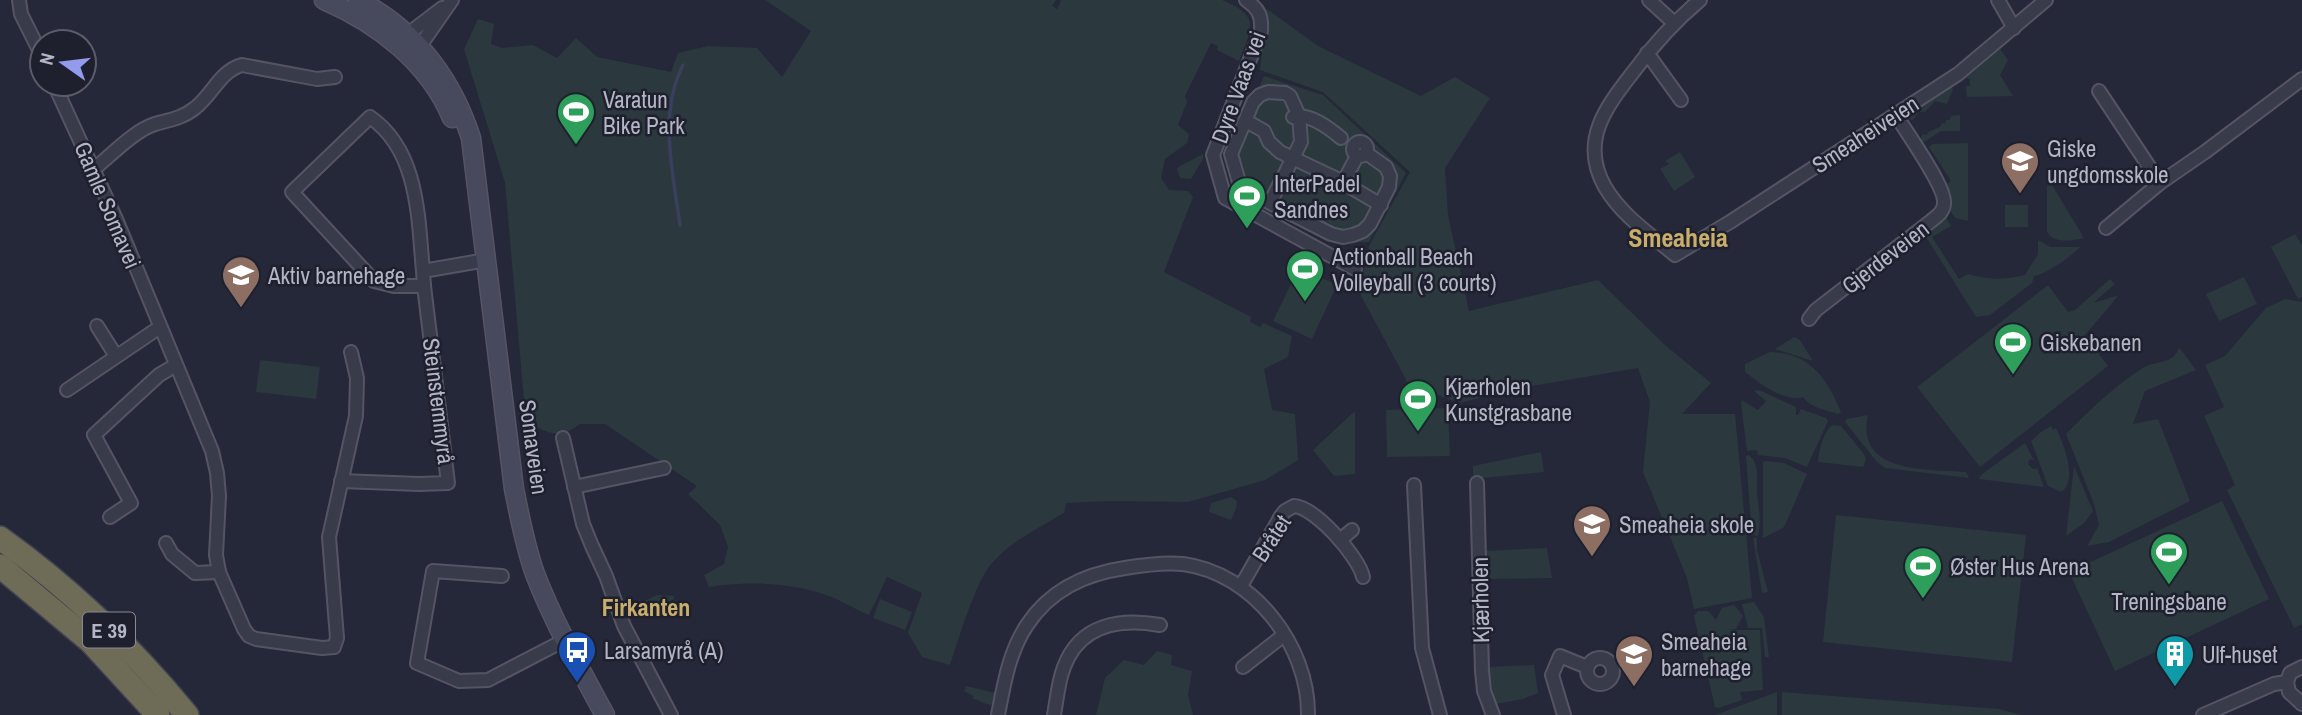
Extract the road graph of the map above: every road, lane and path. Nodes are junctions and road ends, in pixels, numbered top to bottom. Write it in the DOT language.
graph roads {
  1 [pos="19,0"];
  2 [pos="324,0"];
  3 [pos="358,0"];
  4 [pos="1649,0"];
  5 [pos="1700,0"];
  6 [pos="1998,0"];
  7 [pos="2046,0"];
  8 [pos="451,1"];
  9 [pos="1255,2"];
  10 [pos="1673,22"];
  11 [pos="28,28"];
  12 [pos="2014,28"];
  13 [pos="410,43"];
  14 [pos="1647,53"];
  15 [pos="335,77"];
  16 [pos="2302,79"];
  17 [pos="2099,91"];
  18 [pos="60,98"];
  19 [pos="1681,100"];
  20 [pos="1896,115"];
  21 [pos="1296,117"];
  22 [pos="1246,121"];
  23 [pos="1359,151"];
  24 [pos="1297,159"];
  25 [pos="93,170"];
  26 [pos="1343,183"];
  27 [pos="2160,183"];
  28 [pos="1270,203"];
  29 [pos="1381,205"];
  30 [pos="2106,228"];
  31 [pos="485,260"];
  32 [pos="1355,269"];
  33 [pos="423,271"];
  34 [pos="424,286"];
  35 [pos="1809,319"];
  36 [pos="97,326"];
  37 [pos="160,327"];
  38 [pos="351,352"];
  39 [pos="116,356"];
  40 [pos="176,365"];
  41 [pos="66,390"];
  42 [pos="563,438"];
  43 [pos="664,468"];
  44 [pos="341,481"];
  45 [pos="1477,483"];
  46 [pos="1414,485"];
  47 [pos="574,487"];
  48 [pos="110,517"];
  49 [pos="0,528"];
  50 [pos="1352,530"];
  51 [pos="0,538"];
  52 [pos="1340,540"];
  53 [pos="166,543"];
  54 [pos="23,554"];
  55 [pos="0,566"];
  56 [pos="219,572"];
  57 [pos="502,576"];
  58 [pos="1363,577"];
  59 [pos="1241,586"];
  60 [pos="1160,625"];
  61 [pos="1284,635"];
  62 [pos="565,640"];
  63 [pos="1242,667"];
  64 [pos="1587,667"];
  65 [pos="2302,667"];
  66 [pos="2287,682"];
  67 [pos="2302,704"];
  68 [pos="158,715"];
  69 [pos="187,715"];
  70 [pos="605,715"];
  71 [pos="671,715"];
  72 [pos="998,715"];
  73 [pos="1054,715"];
  74 [pos="1308,715"];
  75 [pos="1440,715"];
  76 [pos="1493,715"];
  77 [pos="1564,715"];
  78 [pos="2203,715"];
  1 -- 11 [label="street"];
  2 -- 13 [label="main road, Somaveien"];
  3 -- 13 [label="main road, Somaveien"];
  4 -- 10 [label="street"];
  5 -- 10 [label="street"];
  6 -- 12 [label="street"];
  7 -- 12 [label="street, Smeaheiveien"];
  8 -- 13 [label="street"];
  9 -- 32 [label="street, Dyre Vaas vei"];
  10 -- 14 [label="street"];
  12 -- 20 [label="street, Smeaheiveien"];
  13 -- 31 [label="main road, Somaveien"];
  14 -- 19 [label="street"];
  14 -- 20 [label="street, Smeaheiveien"];
  15 -- 25 [label="street"];
  16 -- 27 [label="street"];
  17 -- 27 [label="street"];
  18 -- 25 [label="street, Gamle Somavei"];
  20 -- 35 [label="street, Gjerdeveien"];
  21 -- 22 [label="street"];
  21 -- 23 [label="street"];
  21 -- 24 [label="street"];
  22 -- 24 [label="street"];
  22 -- 28 [label="street"];
  23 -- 26 [label="street"];
  23 -- 29 [label="street"];
  24 -- 26 [label="street"];
  24 -- 28 [label="street"];
  25 -- 37 [label="street, Gamle Somavei"];
  26 -- 29 [label="street"];
  27 -- 30 [label="street"];
  28 -- 29 [label="street"];
  31 -- 33 [label="street"];
  31 -- 62 [label="main road, Somaveien"];
  33 -- 34 [label="street, Steinstemmyrå"];
  33 -- 34 [label="street, Steinstemmyrå"];
  34 -- 44 [label="street, Steinstemmyrå"];
  36 -- 39 [label="street"];
  37 -- 39 [label="street"];
  37 -- 40 [label="street, Gamle Somavei"];
  38 -- 44 [label="street, Gamle Somavei"];
  39 -- 41 [label="street"];
  40 -- 48 [label="street"];
  40 -- 56 [label="street, Gamle Somavei"];
  42 -- 47 [label="street, Somaveien"];
  43 -- 47 [label="street, Somaveien"];
  44 -- 56 [label="street, Gamle Somavei"];
  45 -- 76 [label="street, Kjærholen"];
  46 -- 75 [label="street"];
  47 -- 71 [label="street, Somaveien"];
  49 -- 54 [label="highway, E 39"];
  50 -- 52 [label="street"];
  51 -- 54 [label="highway, E 39"];
  52 -- 58 [label="street, Bråtet"];
  52 -- 59 [label="street, Bråtet"];
  53 -- 56 [label="street"];
  54 -- 69 [label="highway, E 39"];
  55 -- 68 [label="highway, E 39"];
  57 -- 62 [label="street"];
  59 -- 61 [label="street"];
  59 -- 72 [label="street"];
  60 -- 73 [label="street"];
  61 -- 63 [label="street"];
  61 -- 74 [label="street"];
  62 -- 70 [label="main road, Somaveien"];
  64 -- 77 [label="street"];
  65 -- 66 [label="street"];
  66 -- 67 [label="street"];
  66 -- 78 [label="street"];
}
